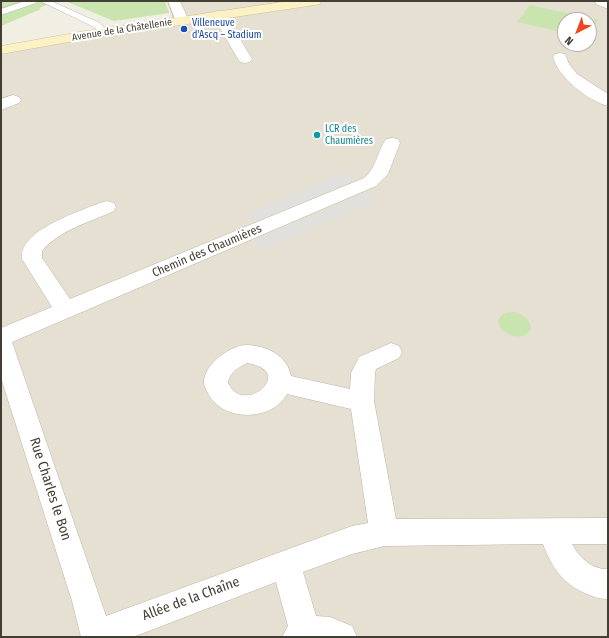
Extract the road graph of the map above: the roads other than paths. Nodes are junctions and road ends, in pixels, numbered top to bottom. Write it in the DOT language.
graph roads {
  1 [pos="33,1"];
  2 [pos="44,1"];
  3 [pos="174,1"];
  4 [pos="315,1"];
  5 [pos="601,1"];
  6 [pos="608,5"];
  7 [pos="1,12"];
  8 [pos="219,15"];
  9 [pos="182,21"];
  10 [pos="104,32"];
  11 [pos="1,50"];
  12 [pos="560,58"];
  13 [pos="245,59"];
  14 [pos="608,100"];
  15 [pos="392,143"];
  16 [pos="107,207"];
  17 [pos="66,311"];
  18 [pos="1,337"];
  19 [pos="1,342"];
  20 [pos="391,352"];
  21 [pos="280,383"];
  22 [pos="362,401"];
  23 [pos="552,531"];
  24 [pos="608,531"];
  25 [pos="384,533"];
  26 [pos="286,564"];
  27 [pos="608,584"];
  28 [pos="301,635"];
  29 [pos="97,636"];
  30 [pos="341,637"];
  1 -- 7 [label="lane"];
  2 -- 10 [label="lane"];
  3 -- 9 [label="street"];
  4 -- 8 [label="street, Avenue de la Châtellenie"];
  5 -- 6 [label="street"];
  8 -- 9 [label="street, Avenue de la Châtellenie"];
  8 -- 13 [label="street"];
  9 -- 10 [label="street, Avenue de la Châtellenie"];
  10 -- 11 [label="street, Avenue de la Châtellenie"];
  12 -- 14 [label="street"];
  15 -- 17 [label="street, Chemin des Chaumières"];
  16 -- 17 [label="street"];
  17 -- 18 [label="street, Chemin des Chaumières"];
  19 -- 29 [label="street, Rue Charles le Bon"];
  20 -- 22 [label="street"];
  21 -- 22 [label="street"];
  22 -- 25 [label="street"];
  23 -- 24 [label="street, Allée de la Chaîne"];
  23 -- 25 [label="street, Allée de la Chaîne"];
  23 -- 27 [label="street"];
  25 -- 26 [label="street, Allée de la Chaîne"];
  26 -- 28 [label="street"];
  26 -- 29 [label="street, Allée de la Chaîne"];
  28 -- 30 [label="street"];
}
